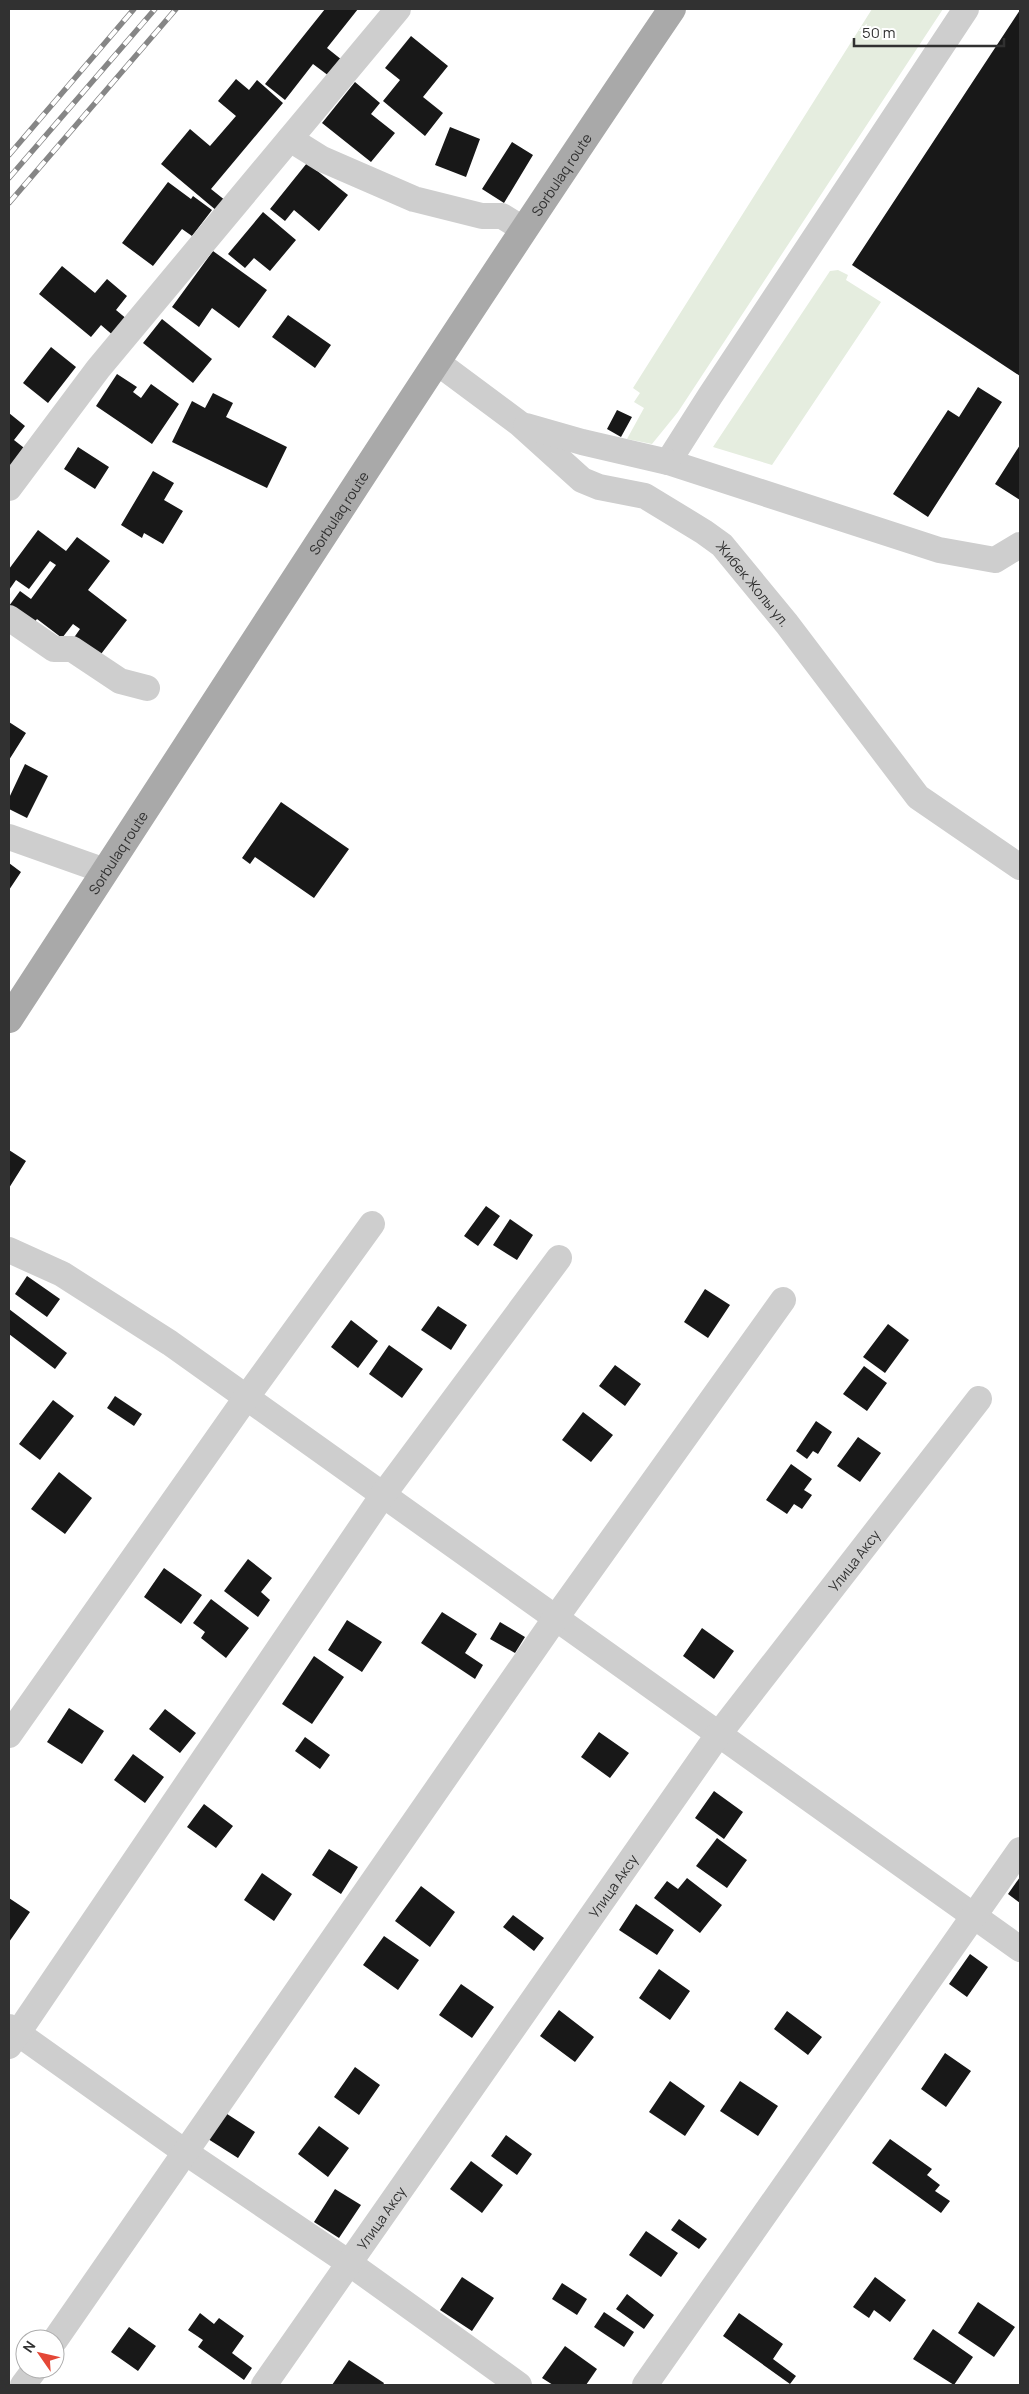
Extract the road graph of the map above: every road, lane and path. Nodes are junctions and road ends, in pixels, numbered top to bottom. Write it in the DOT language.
graph roads {
  1 [pos="398,9"];
  2 [pos="672,9"];
  3 [pos="966,9"];
  4 [pos="290,139"];
  5 [pos="523,229"];
  6 [pos="438,363"];
  7 [pos="520,424"];
  8 [pos="668,462"];
  9 [pos="9,488"];
  10 [pos="1020,545"];
  11 [pos="995,560"];
  12 [pos="1020,567"];
  13 [pos="9,618"];
  14 [pos="147,688"];
  15 [pos="9,837"];
  16 [pos="1020,867"];
  17 [pos="105,871"];
  18 [pos="9,1019"];
  19 [pos="372,1224"];
  20 [pos="10,1252"];
  21 [pos="559,1258"];
  22 [pos="783,1300"];
  23 [pos="246,1398"];
  24 [pos="979,1398"];
  25 [pos="382,1495"];
  26 [pos="555,1618"];
  27 [pos="9,1734"];
  28 [pos="718,1735"];
  29 [pos="1020,1850"];
  30 [pos="973,1917"];
  31 [pos="1020,1949"];
  32 [pos="12,2035"];
  33 [pos="185,2152"];
  34 [pos="349,2263"];
  35 [pos="63,2329"];
  36 [pos="264,2385"];
  37 [pos="519,2385"];
  38 [pos="645,2385"];
  1 -- 4 [label="street"];
  2 -- 5 [label="main road, Sorbulaq route"];
  3 -- 8 [label="street"];
  4 -- 5 [label="street"];
  4 -- 9 [label="street"];
  5 -- 6 [label="main road, Sorbulaq route"];
  6 -- 7 [label="street, Жибек Жолы ул."];
  6 -- 17 [label="main road, Sorbulaq route"];
  7 -- 8 [label="street"];
  7 -- 16 [label="street, Жибек Жолы ул."];
  8 -- 11 [label="street"];
  10 -- 11 [label="street"];
  11 -- 12 [label="street"];
  13 -- 14 [label="street"];
  15 -- 17 [label="street"];
  17 -- 18 [label="main road, Sorbulaq route"];
  19 -- 23 [label="street"];
  20 -- 23 [label="street"];
  21 -- 25 [label="street"];
  22 -- 26 [label="street"];
  23 -- 25 [label="street"];
  23 -- 27 [label="street"];
  24 -- 28 [label="street, Улица Аксу"];
  25 -- 26 [label="street"];
  25 -- 32 [label="street"];
  26 -- 28 [label="street"];
  26 -- 33 [label="street"];
  28 -- 30 [label="street"];
  28 -- 34 [label="street, Улица Аксу"];
  29 -- 30 [label="street"];
  30 -- 31 [label="street"];
  30 -- 38 [label="street"];
  32 -- 33 [label="street"];
  33 -- 34 [label="street"];
  33 -- 35 [label="street"];
  34 -- 36 [label="street, Улица Аксу"];
  34 -- 37 [label="street"];
}
